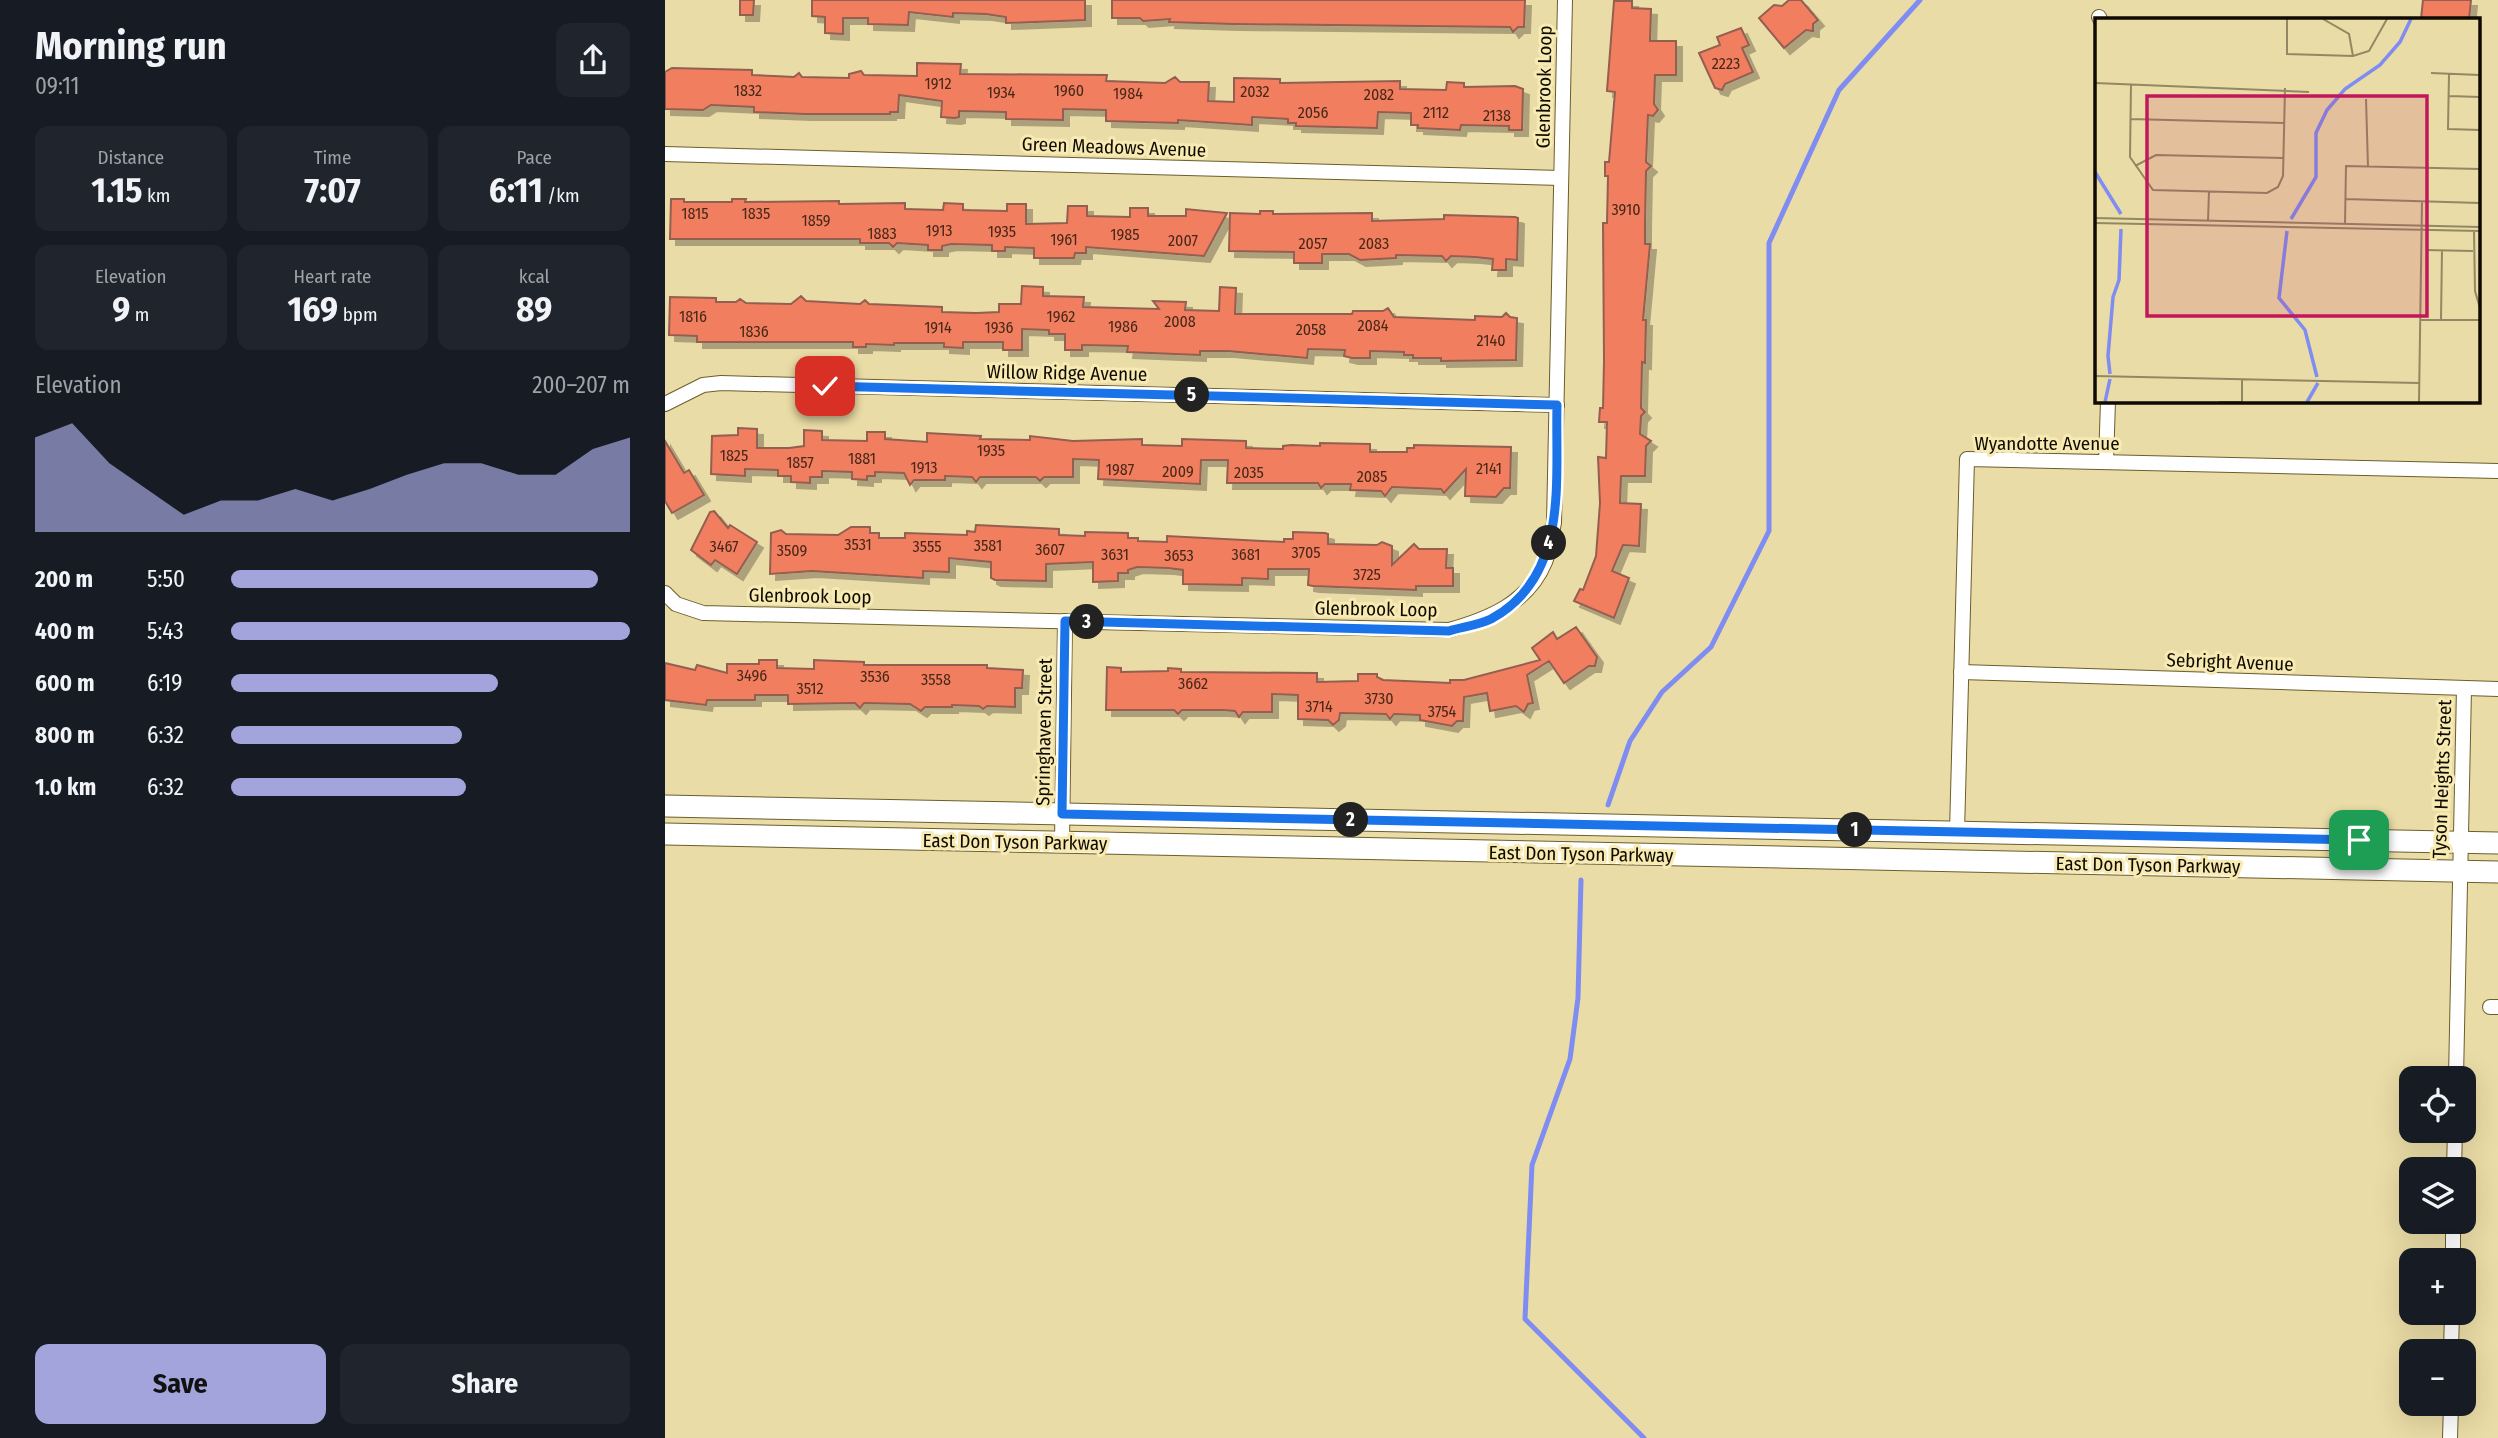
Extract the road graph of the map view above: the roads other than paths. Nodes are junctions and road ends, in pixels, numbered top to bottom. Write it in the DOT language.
graph roads {
  1 [pos="1565,0"];
  2 [pos="665,154"];
  3 [pos="1561,178"];
  4 [pos="2108,402"];
  5 [pos="665,404"];
  6 [pos="1557,405"];
  7 [pos="2106,462"];
  8 [pos="2498,471"];
  9 [pos="665,593"];
  10 [pos="1065,621"];
  11 [pos="1961,672"];
  12 [pos="2464,688"];
  13 [pos="2498,690"];
  14 [pos="665,806"];
  15 [pos="1062,814"];
  16 [pos="1957,832"];
  17 [pos="665,834"];
  18 [pos="2460,842"];
  19 [pos="1062,843"];
  20 [pos="2498,844"];
  21 [pos="2459,871"];
  22 [pos="2498,872"];
  23 [pos="2456,1066"];
  24 [pos="2451,1416"];
  25 [pos="2450,1438"];
  1 -- 3 [label="street, Glenbrook Loop"];
  2 -- 3 [label="street, Green Meadows Avenue"];
  3 -- 6 [label="street, Glenbrook Loop"];
  4 -- 7 [label="street"];
  5 -- 6 [label="street, Willow Ridge Avenue"];
  6 -- 10 [label="street, Glenbrook Loop"];
  7 -- 8 [label="street, Wyandotte Avenue"];
  7 -- 11 [label="street, Wyandotte Avenue"];
  9 -- 10 [label="street, Glenbrook Loop"];
  10 -- 15 [label="street, Springhaven Street"];
  11 -- 12 [label="street, Sebright Avenue"];
  11 -- 16 [label="street, Wyandotte Avenue"];
  12 -- 13 [label="street, Sebright Avenue"];
  12 -- 18 [label="street, Tyson Heights Street"];
  14 -- 15 [label="main road, East Don Tyson Parkway"];
  15 -- 16 [label="main road, East Don Tyson Parkway"];
  15 -- 19 [label="street, Springhaven Street"];
  16 -- 18 [label="main road, East Don Tyson Parkway"];
  17 -- 19 [label="main road, East Don Tyson Parkway"];
  18 -- 20 [label="main road, East Don Tyson Parkway"];
  18 -- 21 [label="street, Tyson Heights Street"];
  19 -- 21 [label="main road, East Don Tyson Parkway"];
  21 -- 22 [label="main road, East Don Tyson Parkway"];
  21 -- 23 [label="street, Tyson Heights Street"];
  24 -- 25 [label="street"];
}
